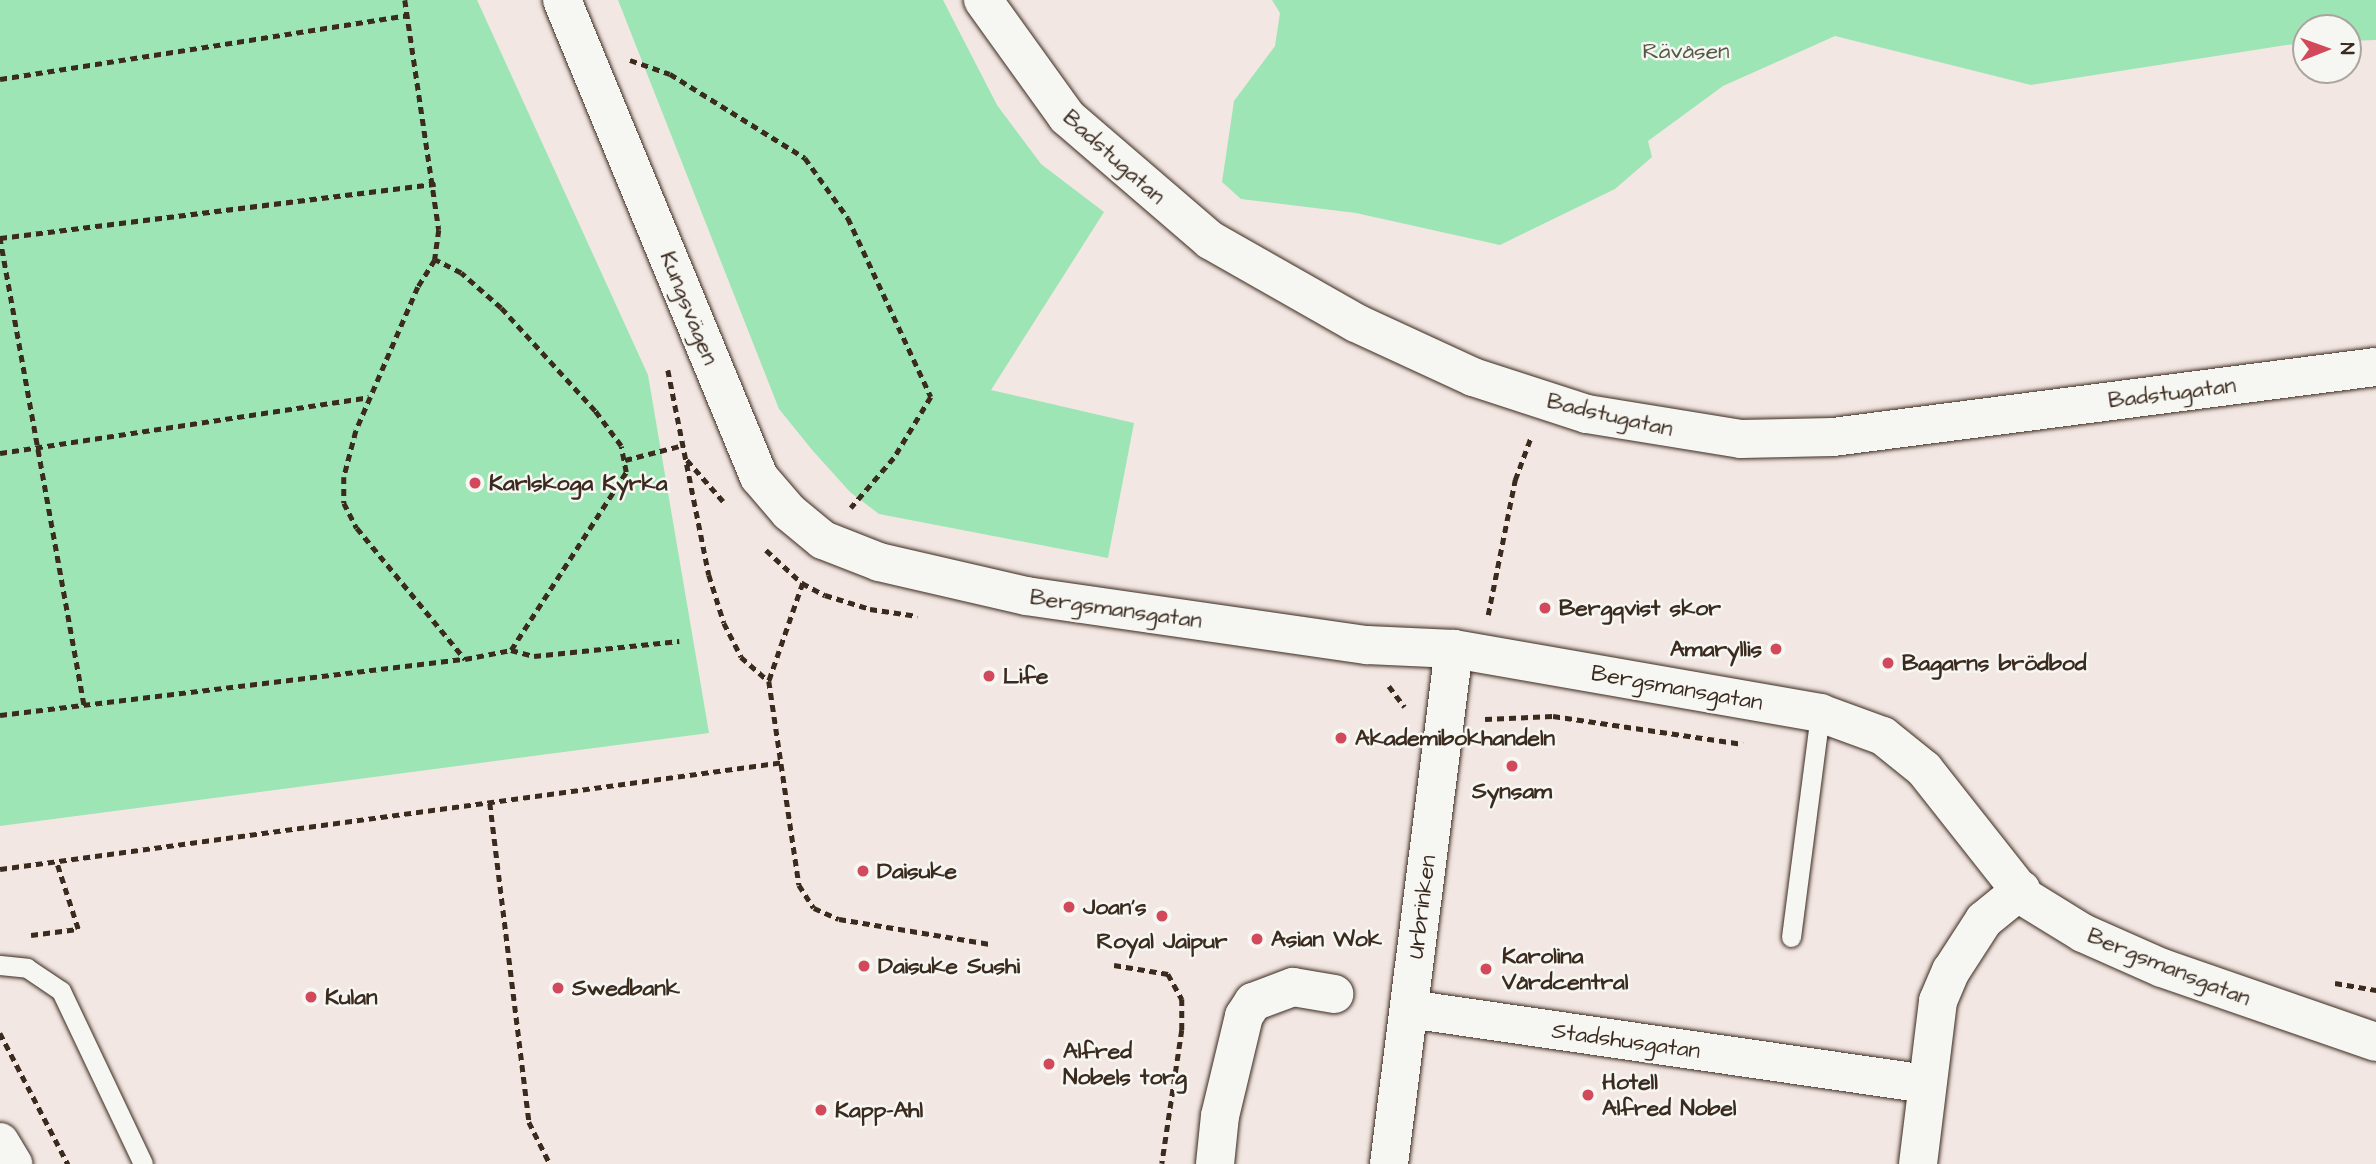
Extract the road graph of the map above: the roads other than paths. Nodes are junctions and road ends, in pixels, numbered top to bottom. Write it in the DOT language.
graph roads {
  1 [pos="562,0"];
  2 [pos="983,0"];
  3 [pos="2376,367"];
  4 [pos="879,562"];
  5 [pos="1467,651"];
  6 [pos="1820,713"];
  7 [pos="2021,890"];
  8 [pos="1791,937"];
  9 [pos="8,966"];
  10 [pos="1334,994"];
  11 [pos="1409,1009"];
  12 [pos="2376,1042"];
  13 [pos="1926,1084"];
  14 [pos="0,1142"];
  15 [pos="0,1158"];
  16 [pos="3,1164"];
  17 [pos="13,1164"];
  18 [pos="143,1164"];
  19 [pos="1215,1164"];
  20 [pos="1389,1164"];
  21 [pos="1918,1164"];
  1 -- 4 [label="street, Kungsvägen"];
  2 -- 3 [label="street, Badstugatan"];
  4 -- 5 [label="street, Bergsmansgatan"];
  5 -- 6 [label="street, Bergsmansgatan"];
  5 -- 11 [label="street, Urbrinken"];
  6 -- 7 [label="street, Bergsmansgatan"];
  6 -- 8 [label="lane"];
  7 -- 12 [label="street, Bergsmansgatan"];
  7 -- 13 [label="street"];
  9 -- 18 [label="lane"];
  10 -- 19 [label="street"];
  11 -- 13 [label="street, Stadshusgatan"];
  11 -- 20 [label="street, Urbrinken"];
  13 -- 21 [label="street"];
  14 -- 17 [label="street"];
  15 -- 16 [label="street"];
}
